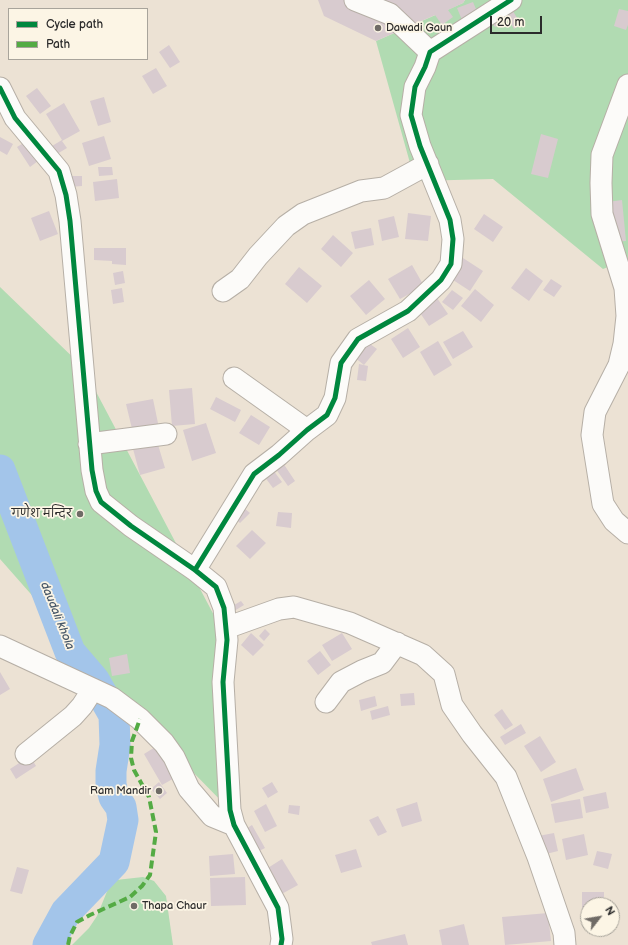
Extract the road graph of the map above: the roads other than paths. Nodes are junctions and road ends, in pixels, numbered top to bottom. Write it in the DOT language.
graph roads {
  1 [pos="355,0"];
  2 [pos="511,0"];
  3 [pos="430,52"];
  4 [pos="628,85"];
  5 [pos="0,88"];
  6 [pos="428,164"];
  7 [pos="223,291"];
  8 [pos="234,378"];
  9 [pos="307,430"];
  10 [pos="166,434"];
  11 [pos="89,444"];
  12 [pos="628,533"];
  13 [pos="195,570"];
  14 [pos="226,628"];
  15 [pos="397,643"];
  16 [pos="0,646"];
  17 [pos="101,693"];
  18 [pos="326,702"];
  19 [pos="26,754"];
  20 [pos="234,825"];
  21 [pos="281,945"];
  22 [pos="565,945"];
  1 -- 3 [label="street"];
  2 -- 3 [label="street"];
  3 -- 6 [label="street"];
  4 -- 12 [label="street"];
  5 -- 11 [label="street"];
  6 -- 7 [label="street"];
  6 -- 9 [label="street"];
  8 -- 9 [label="street"];
  9 -- 13 [label="street"];
  10 -- 11 [label="street"];
  11 -- 13 [label="street"];
  13 -- 14 [label="street"];
  14 -- 15 [label="street"];
  14 -- 20 [label="street"];
  15 -- 18 [label="street"];
  15 -- 22 [label="street"];
  16 -- 17 [label="street"];
  17 -- 19 [label="street"];
  17 -- 20 [label="street"];
  20 -- 21 [label="street"];
}
